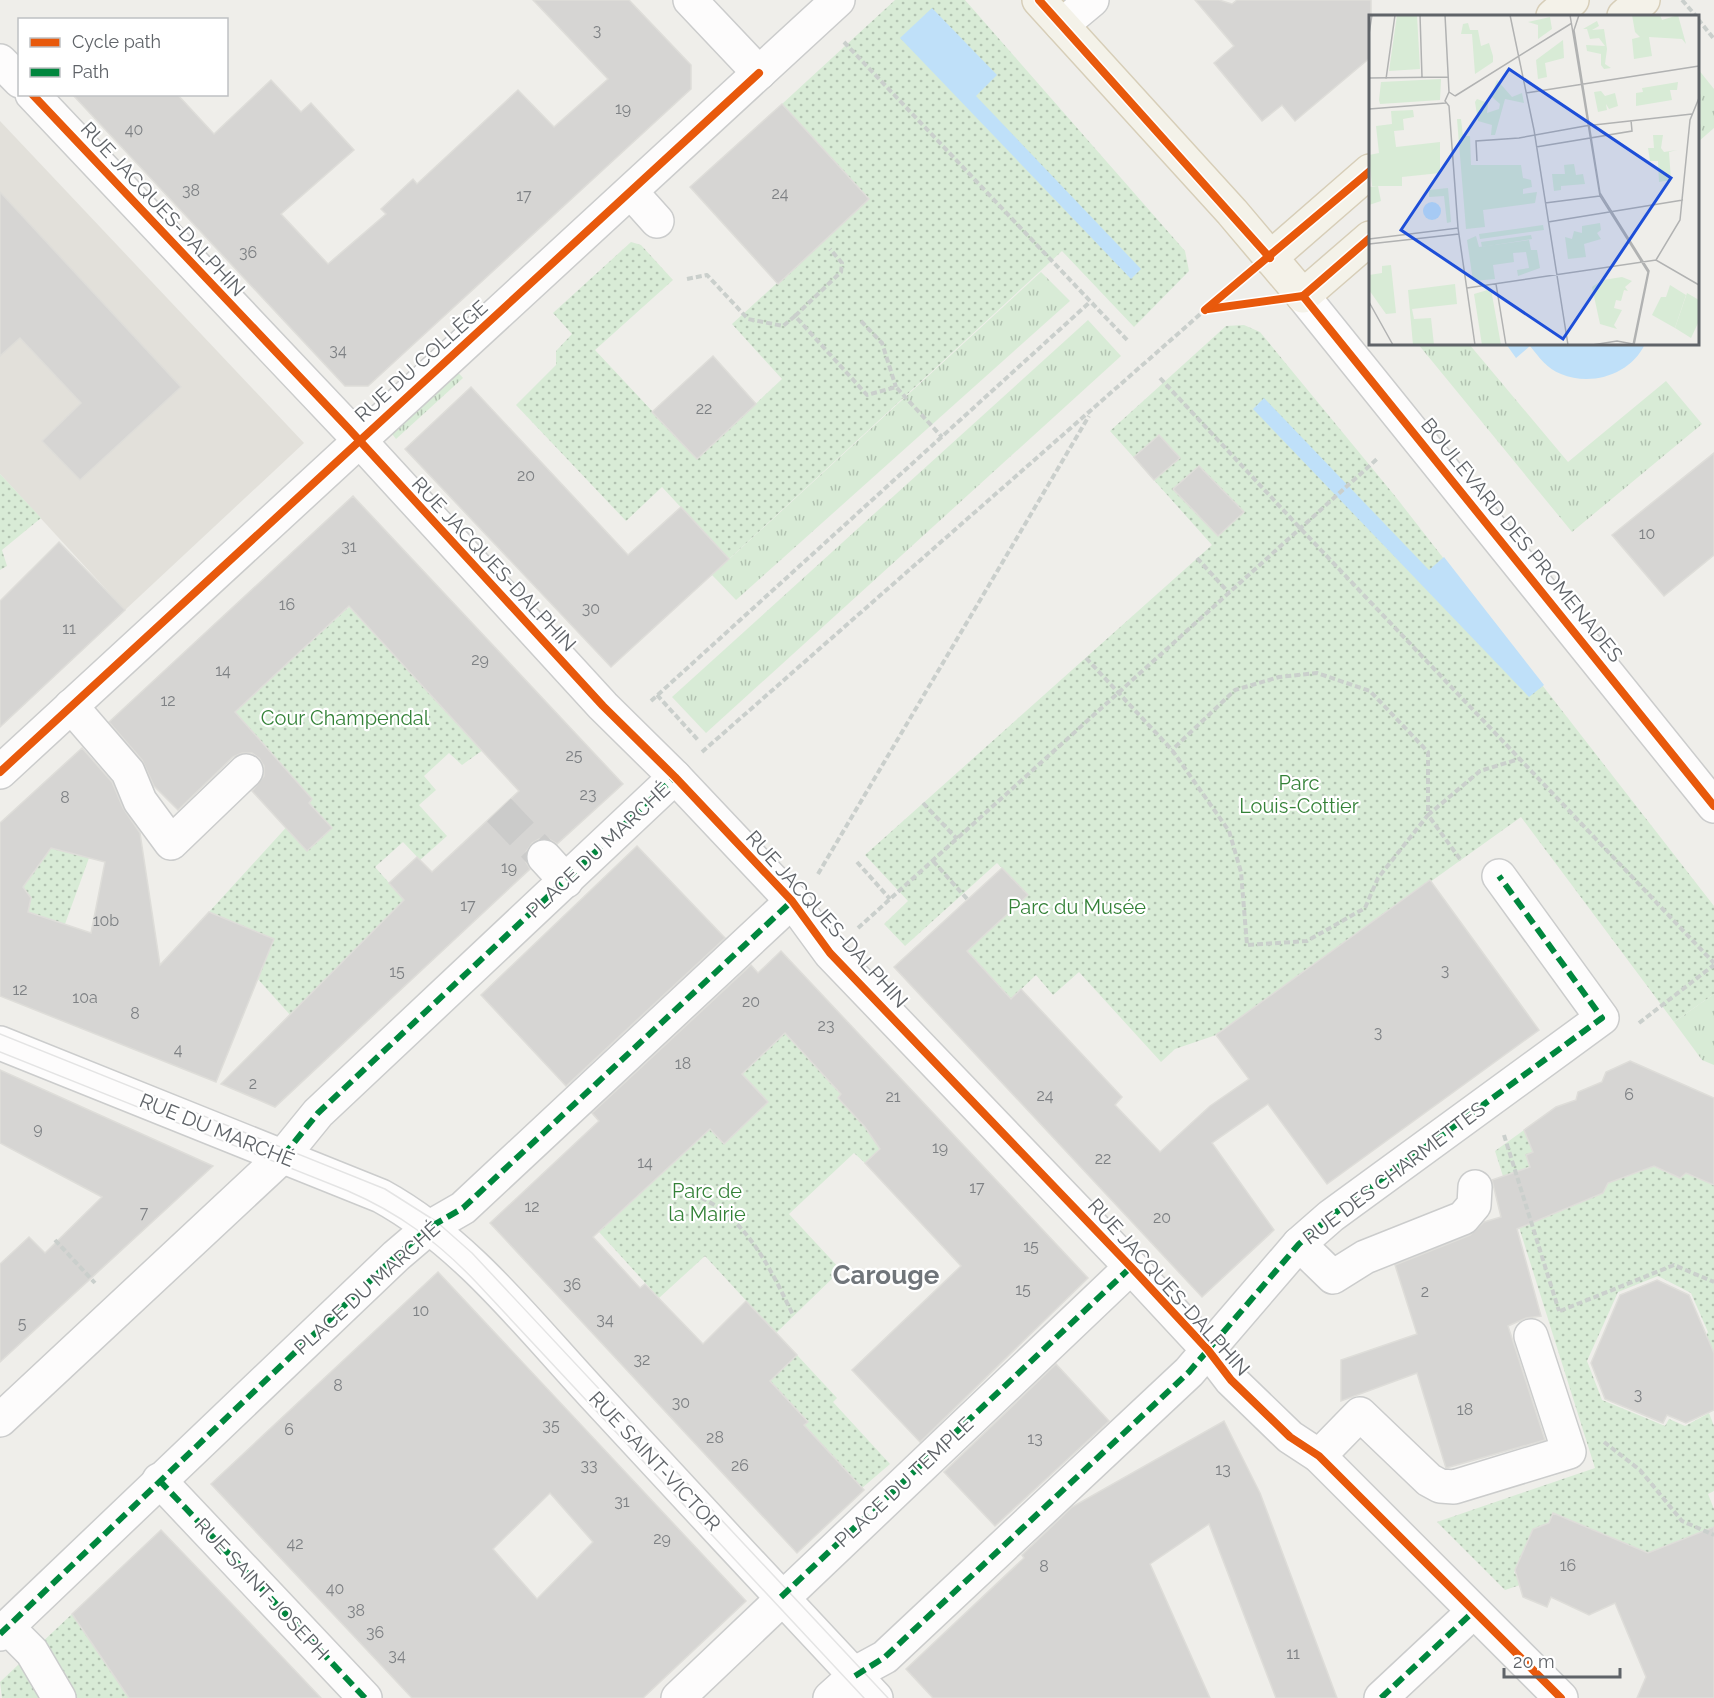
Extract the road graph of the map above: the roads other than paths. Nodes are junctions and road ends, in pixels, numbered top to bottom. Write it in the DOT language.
graph roads {
  1 [pos="690,0"];
  2 [pos="838,0"];
  3 [pos="1039,0"];
  4 [pos="1092,0"];
  5 [pos="1572,0"];
  6 [pos="1643,0"];
  7 [pos="1554,15"];
  8 [pos="1625,15"];
  9 [pos="1062,25"];
  10 [pos="0,61"];
  11 [pos="759,73"];
  12 [pos="18,79"];
  13 [pos="34,96"];
  14 [pos="1369,173"];
  15 [pos="631,192"];
  16 [pos="657,220"];
  17 [pos="1369,240"];
  18 [pos="1270,258"];
  19 [pos="1303,296"];
  20 [pos="359,440"];
  21 [pos="70,706"];
  22 [pos="686,767"];
  23 [pos="246,771"];
  24 [pos="0,772"];
  25 [pos="1714,806"];
  26 [pos="544,857"];
  27 [pos="1499,876"];
  28 [pos="566,881"];
  29 [pos="803,891"];
  30 [pos="0,1043"];
  31 [pos="283,1156"];
  32 [pos="1475,1187"];
  33 [pos="430,1227"];
  34 [pos="1299,1244"];
  35 [pos="1131,1267"];
  36 [pos="1531,1336"];
  37 [pos="1208,1350"];
  38 [pos="0,1420"];
  39 [pos="1319,1456"];
  40 [pos="159,1480"];
  41 [pos="782,1597"];
  42 [pos="1473,1612"];
  43 [pos="4,1630"];
  44 [pos="865,1687"];
  45 [pos="59,1698"];
  46 [pos="365,1698"];
  47 [pos="678,1698"];
  48 [pos="830,1698"];
  49 [pos="1381,1698"];
  50 [pos="1561,1698"];
  1 -- 11 [label="street"];
  2 -- 11 [label="street, RUE DU COLLÈGE"];
  3 -- 9 [label="main road, BOULEVARD DES PROMENADES"];
  4 -- 9 [label="street"];
  5 -- 7 [label="main road"];
  6 -- 8 [label="main road"];
  9 -- 18 [label="main road, BOULEVARD DES PROMENADES"];
  10 -- 12 [label="street"];
  11 -- 15 [label="street, RUE DU COLLÈGE"];
  13 -- 20 [label="street, RUE JACQUES-DALPHIN"];
  14 -- 18 [label="main road"];
  15 -- 16 [label="street"];
  15 -- 20 [label="street, RUE DU COLLÈGE"];
  17 -- 19 [label="main road"];
  18 -- 19 [label="main road, BOULEVARD DES PROMENADES"];
  19 -- 25 [label="street, BOULEVARD DES PROMENADES"];
  20 -- 21 [label="street, RUE DU COLLÈGE"];
  20 -- 22 [label="street, RUE JACQUES-DALPHIN"];
  21 -- 23 [label="street"];
  21 -- 24 [label="street, RUE DU COLLÈGE"];
  22 -- 28 [label="street, PLACE DU MARCHÉ"];
  22 -- 29 [label="street, RUE JACQUES-DALPHIN"];
  26 -- 28 [label="street"];
  27 -- 34 [label="street, RUE DES CHARMETTES"];
  28 -- 31 [label="street, PLACE DU MARCHÉ"];
  29 -- 33 [label="street, PLACE DU MARCHÉ"];
  29 -- 35 [label="street, RUE JACQUES-DALPHIN"];
  30 -- 31 [label="street, RUE DU MARCHÉ"];
  31 -- 33 [label="street, RUE DU MARCHÉ"];
  31 -- 38 [label="street, PLACE DU MARCHÉ"];
  32 -- 34 [label="street"];
  33 -- 40 [label="street, PLACE DU MARCHÉ"];
  33 -- 41 [label="street, RUE SAINT-VICTOR"];
  34 -- 37 [label="street, RUE DES CHARMETTES"];
  35 -- 37 [label="street, RUE JACQUES-DALPHIN"];
  35 -- 41 [label="street, PLACE DU TEMPLE"];
  36 -- 39 [label="street"];
  37 -- 39 [label="street, RUE JACQUES-DALPHIN"];
  37 -- 44 [label="street"];
  39 -- 42 [label="street, RUE JACQUES-DALPHIN"];
  40 -- 43 [label="street, PLACE DU MARCHÉ"];
  40 -- 46 [label="street, RUE SAINT-JOSEPH"];
  41 -- 44 [label="street, RUE SAINT-VICTOR"];
  41 -- 47 [label="street, PLACE DU TEMPLE"];
  42 -- 49 [label="street"];
  42 -- 50 [label="street, RUE JACQUES-DALPHIN"];
  43 -- 45 [label="street"];
  44 -- 48 [label="street"];
}
